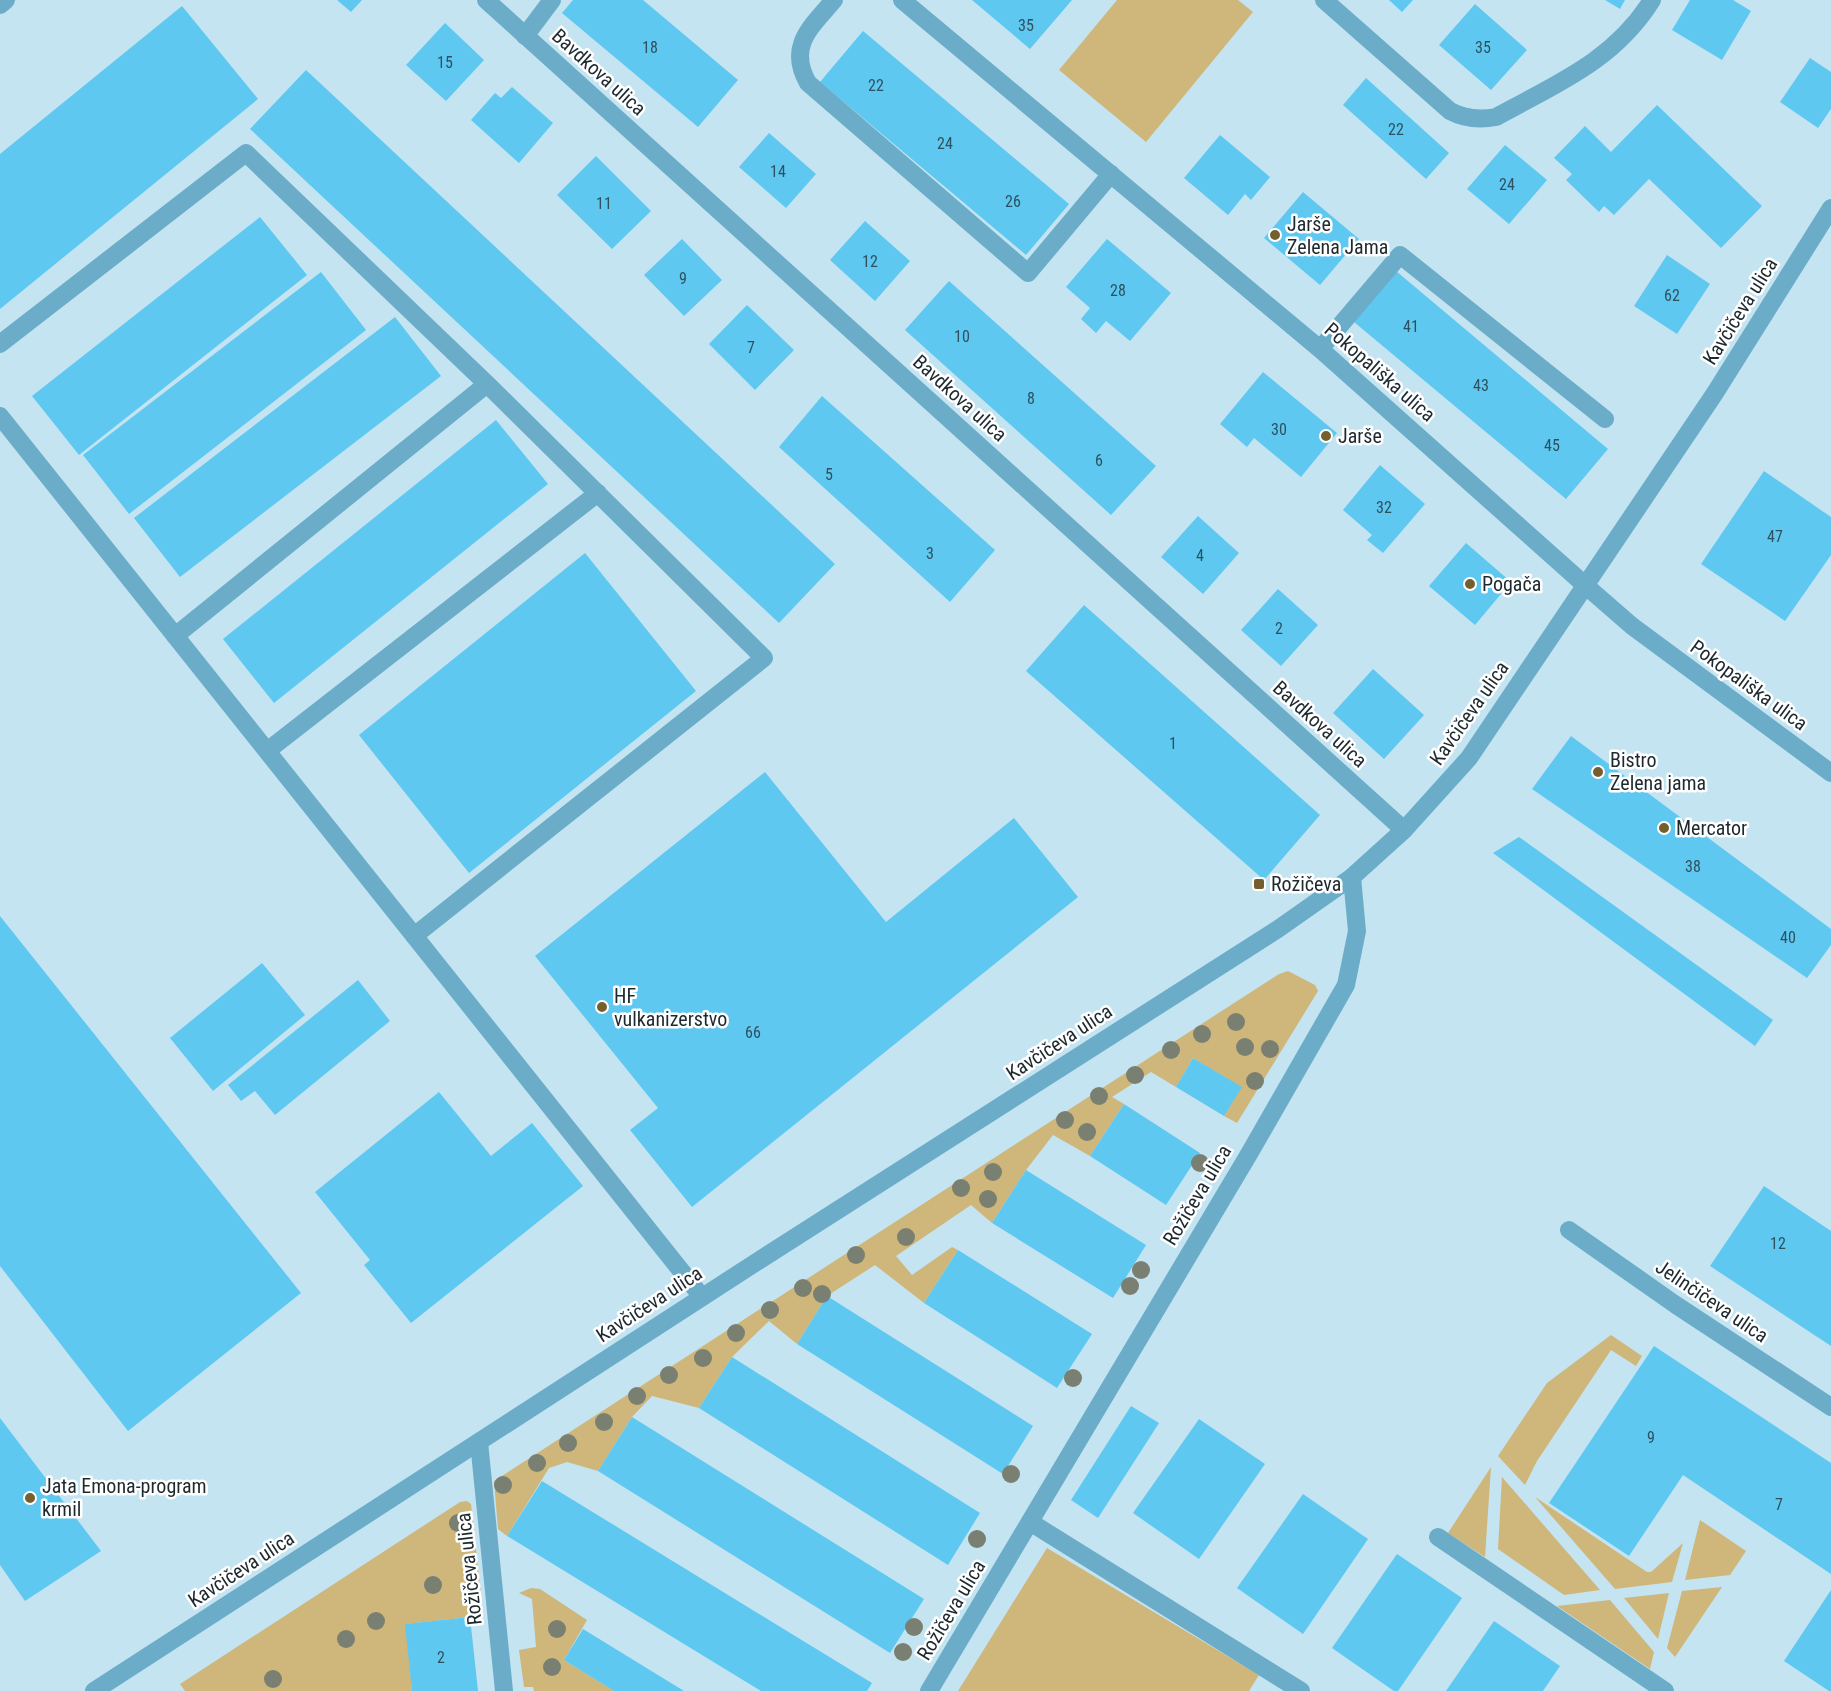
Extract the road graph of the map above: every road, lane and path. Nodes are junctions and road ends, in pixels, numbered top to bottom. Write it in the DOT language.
graph roads {
  1 [pos="6,0"];
  2 [pos="486,0"];
  3 [pos="552,0"];
  4 [pos="834,0"];
  5 [pos="903,0"];
  6 [pos="1324,0"];
  7 [pos="1652,0"];
  8 [pos="0,5"];
  9 [pos="525,36"];
  10 [pos="1111,174"];
  11 [pos="1831,208"];
  12 [pos="0,344"];
  13 [pos="1320,349"];
  14 [pos="487,384"];
  15 [pos="0,416"];
  16 [pos="1605,418"];
  17 [pos="598,494"];
  18 [pos="1586,586"];
  19 [pos="175,636"];
  20 [pos="267,751"];
  21 [pos="1831,773"];
  22 [pos="1404,830"];
  23 [pos="1352,878"];
  24 [pos="414,936"];
  25 [pos="1569,1230"];
  26 [pos="702,1297"];
  27 [pos="1831,1407"];
  28 [pos="479,1442"];
  29 [pos="1030,1522"];
  30 [pos="1438,1537"];
  31 [pos="94,1691"];
  32 [pos="504,1691"];
  33 [pos="929,1691"];
  34 [pos="1301,1691"];
  35 [pos="1665,1691"];
  1 -- 8 [label="street"];
  2 -- 9 [label="street, Bavdkova ulica"];
  3 -- 9 [label="street"];
  4 -- 10 [label="street"];
  5 -- 10 [label="street, Pokopališka ulica"];
  6 -- 7 [label="street"];
  9 -- 22 [label="street, Bavdkova ulica"];
  10 -- 13 [label="street, Pokopališka ulica"];
  11 -- 18 [label="street, Kavčičeva ulica"];
  12 -- 14 [label="street"];
  13 -- 16 [label="street"];
  13 -- 18 [label="street, Pokopališka ulica"];
  14 -- 17 [label="street"];
  14 -- 19 [label="street"];
  15 -- 19 [label="street"];
  17 -- 20 [label="street"];
  17 -- 24 [label="street"];
  18 -- 21 [label="street, Pokopališka ulica"];
  18 -- 22 [label="street, Kavčičeva ulica"];
  19 -- 20 [label="street"];
  20 -- 24 [label="street"];
  22 -- 23 [label="street, Kavčičeva ulica"];
  23 -- 26 [label="street, Kavčičeva ulica"];
  23 -- 29 [label="street, Rožičeva ulica"];
  24 -- 26 [label="street"];
  25 -- 27 [label="street, Jelinčičeva ulica"];
  26 -- 28 [label="street, Kavčičeva ulica"];
  28 -- 31 [label="street, Kavčičeva ulica"];
  28 -- 32 [label="street, Rožičeva ulica"];
  29 -- 33 [label="street, Rožičeva ulica"];
  29 -- 34 [label="street"];
  30 -- 35 [label="street"];
}
